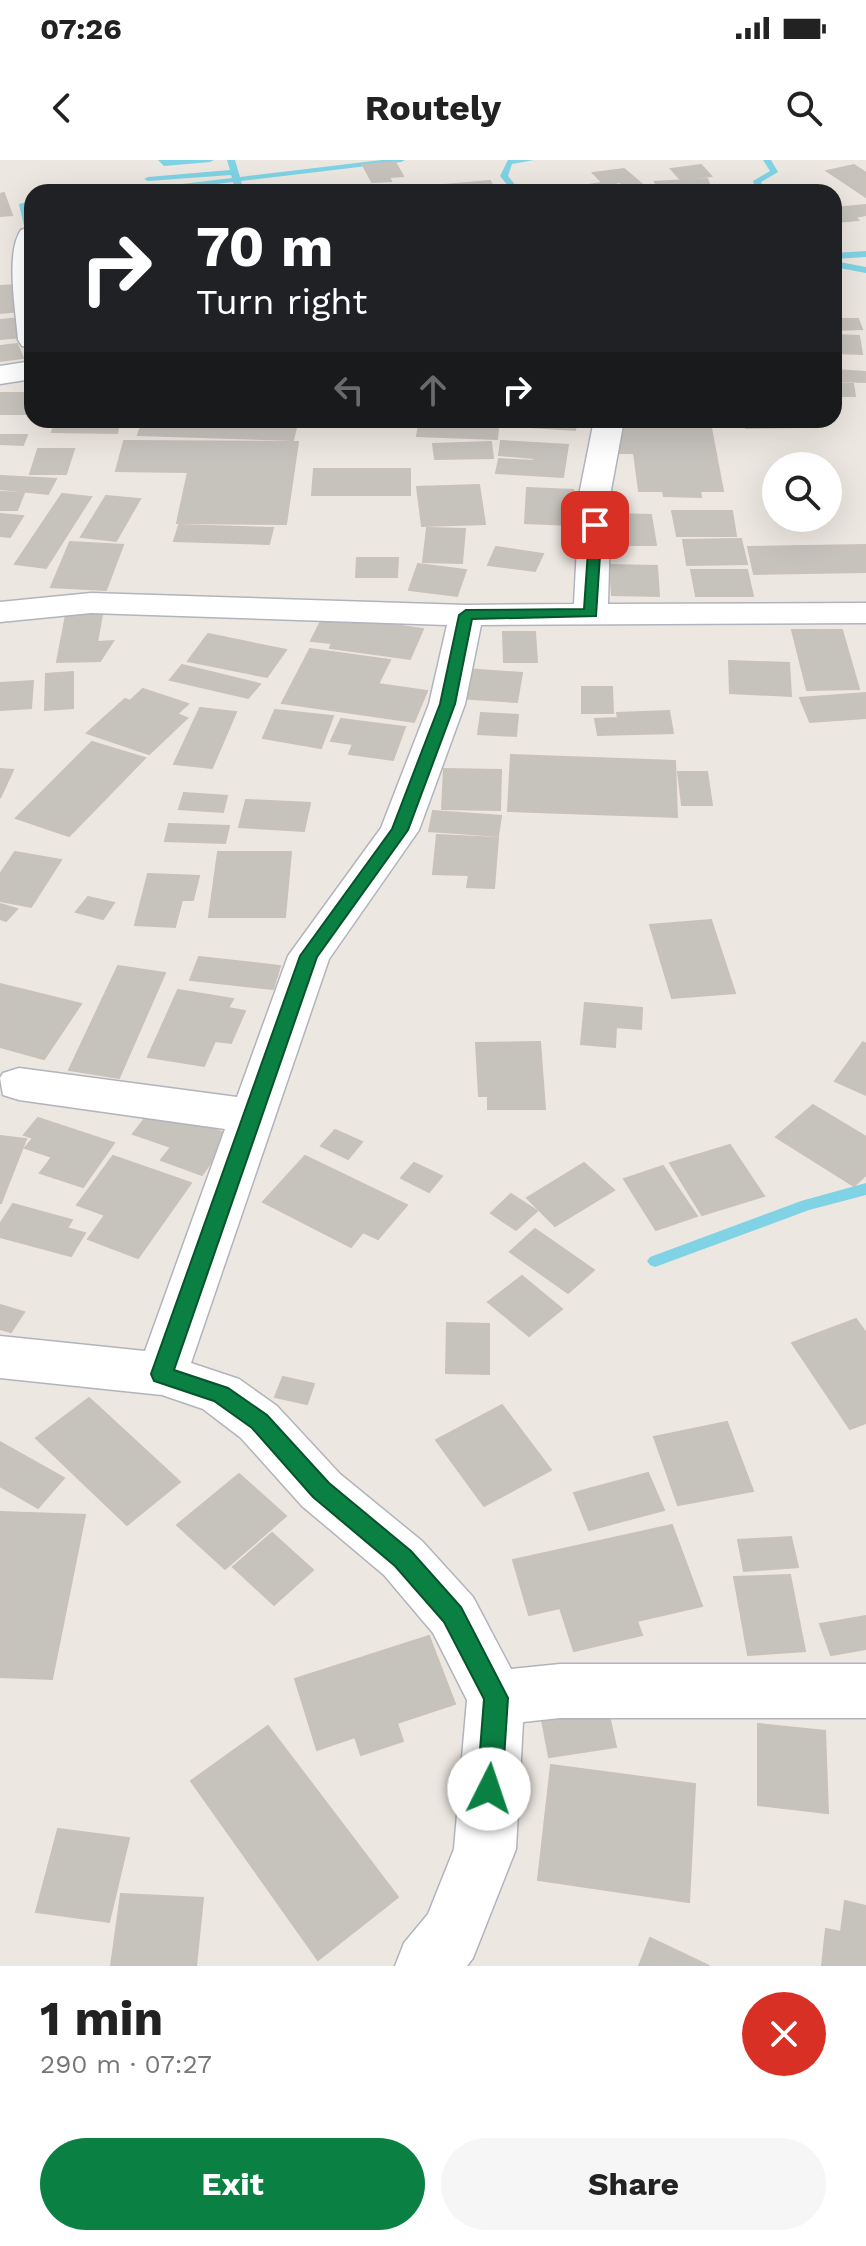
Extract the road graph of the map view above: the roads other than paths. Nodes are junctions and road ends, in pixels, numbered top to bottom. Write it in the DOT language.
graph roads {
  1 [pos="24,247"];
  2 [pos="13,269"];
  3 [pos="24,310"];
  4 [pos="24,371"];
  5 [pos="0,375"];
  6 [pos="606,428"];
  7 [pos="0,612"];
  8 [pos="591,613"];
  9 [pos="866,613"];
  10 [pos="466,615"];
  11 [pos="19,1084"];
  12 [pos="253,1116"];
  13 [pos="0,1357"];
  14 [pos="162,1374"];
  15 [pos="866,1691"];
  16 [pos="496,1698"];
  17 [pos="427,1966"];
  1 -- 2 [label="street"];
  2 -- 3 [label="street"];
  4 -- 5 [label="street"];
  6 -- 8 [label="street"];
  7 -- 10 [label="street"];
  8 -- 9 [label="street"];
  8 -- 10 [label="street"];
  10 -- 12 [label="street"];
  11 -- 12 [label="street"];
  12 -- 14 [label="street"];
  13 -- 14 [label="street"];
  14 -- 16 [label="street"];
  15 -- 16 [label="street"];
  16 -- 17 [label="street"];
}
